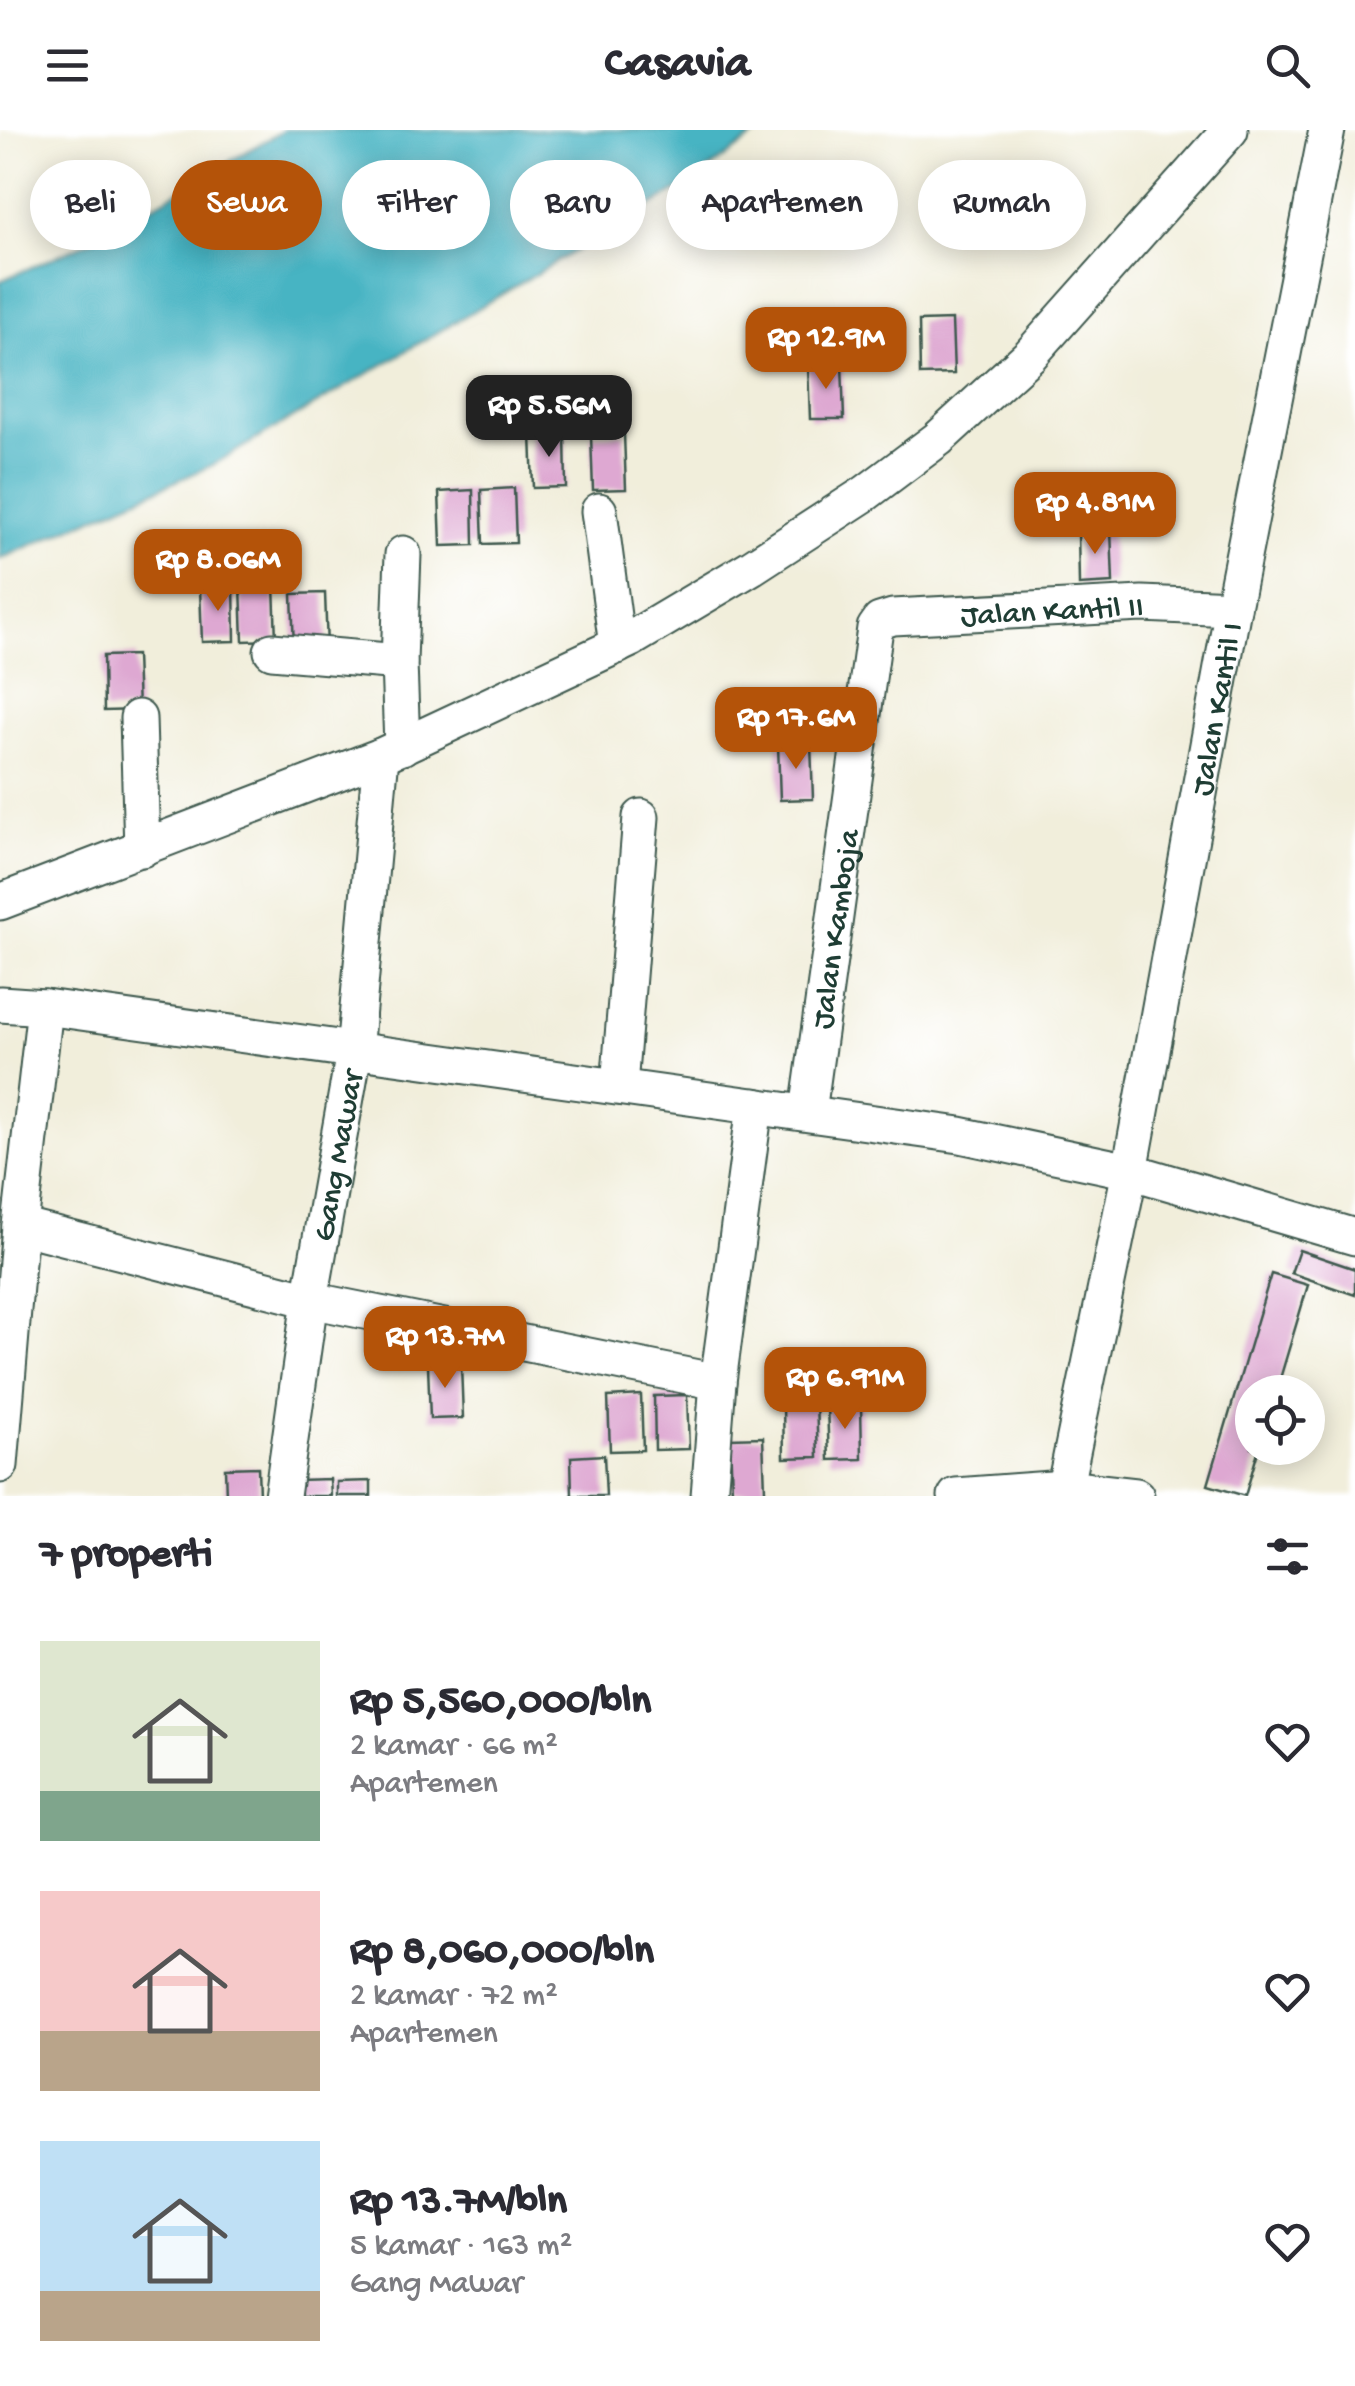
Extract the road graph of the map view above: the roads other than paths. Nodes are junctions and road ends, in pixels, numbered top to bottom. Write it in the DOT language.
graph roads {
  1 [pos="1230,130"];
  2 [pos="1327,130"];
  3 [pos="599,511"];
  4 [pos="403,554"];
  5 [pos="1232,608"];
  6 [pos="875,628"];
  7 [pos="617,646"];
  8 [pos="272,651"];
  9 [pos="400,662"];
  10 [pos="138,718"];
  11 [pos="392,752"];
  12 [pos="641,817"];
  13 [pos="142,850"];
  14 [pos="0,902"];
  15 [pos="0,1004"];
  16 [pos="45,1007"];
  17 [pos="354,1052"];
  18 [pos="620,1086"];
  19 [pos="755,1106"];
  20 [pos="808,1112"];
  21 [pos="1130,1171"];
  22 [pos="20,1226"];
  23 [pos="1355,1237"];
  24 [pos="310,1300"];
  25 [pos="718,1382"];
  26 [pos="0,1465"];
  27 [pos="1064,1492"];
  28 [pos="282,1496"];
  29 [pos="709,1496"];
  30 [pos="956,1496"];
  31 [pos="1136,1496"];
  1 -- 7 [label="street"];
  2 -- 5 [label="street, Jalan Kantil I"];
  3 -- 7 [label="street"];
  4 -- 9 [label="street, Gang Mawar"];
  5 -- 6 [label="street, Jalan Kantil II"];
  5 -- 21 [label="street, Jalan Kantil I"];
  6 -- 20 [label="street, Jalan Kamboja"];
  7 -- 11 [label="street"];
  8 -- 9 [label="street"];
  9 -- 11 [label="street, Gang Mawar"];
  10 -- 13 [label="street"];
  11 -- 13 [label="street"];
  11 -- 17 [label="street, Gang Mawar"];
  12 -- 18 [label="street"];
  13 -- 14 [label="street"];
  15 -- 16 [label="street"];
  16 -- 17 [label="street"];
  16 -- 22 [label="street"];
  17 -- 18 [label="street"];
  17 -- 24 [label="street, Gang Mawar"];
  18 -- 19 [label="street"];
  19 -- 20 [label="street"];
  19 -- 25 [label="street"];
  20 -- 21 [label="street"];
  21 -- 23 [label="street"];
  21 -- 27 [label="street, Jalan Kantil I"];
  22 -- 24 [label="street"];
  22 -- 26 [label="street"];
  24 -- 25 [label="street"];
  24 -- 28 [label="street, Gang Mawar"];
  25 -- 29 [label="street"];
  27 -- 30 [label="street"];
  27 -- 31 [label="street"];
}
